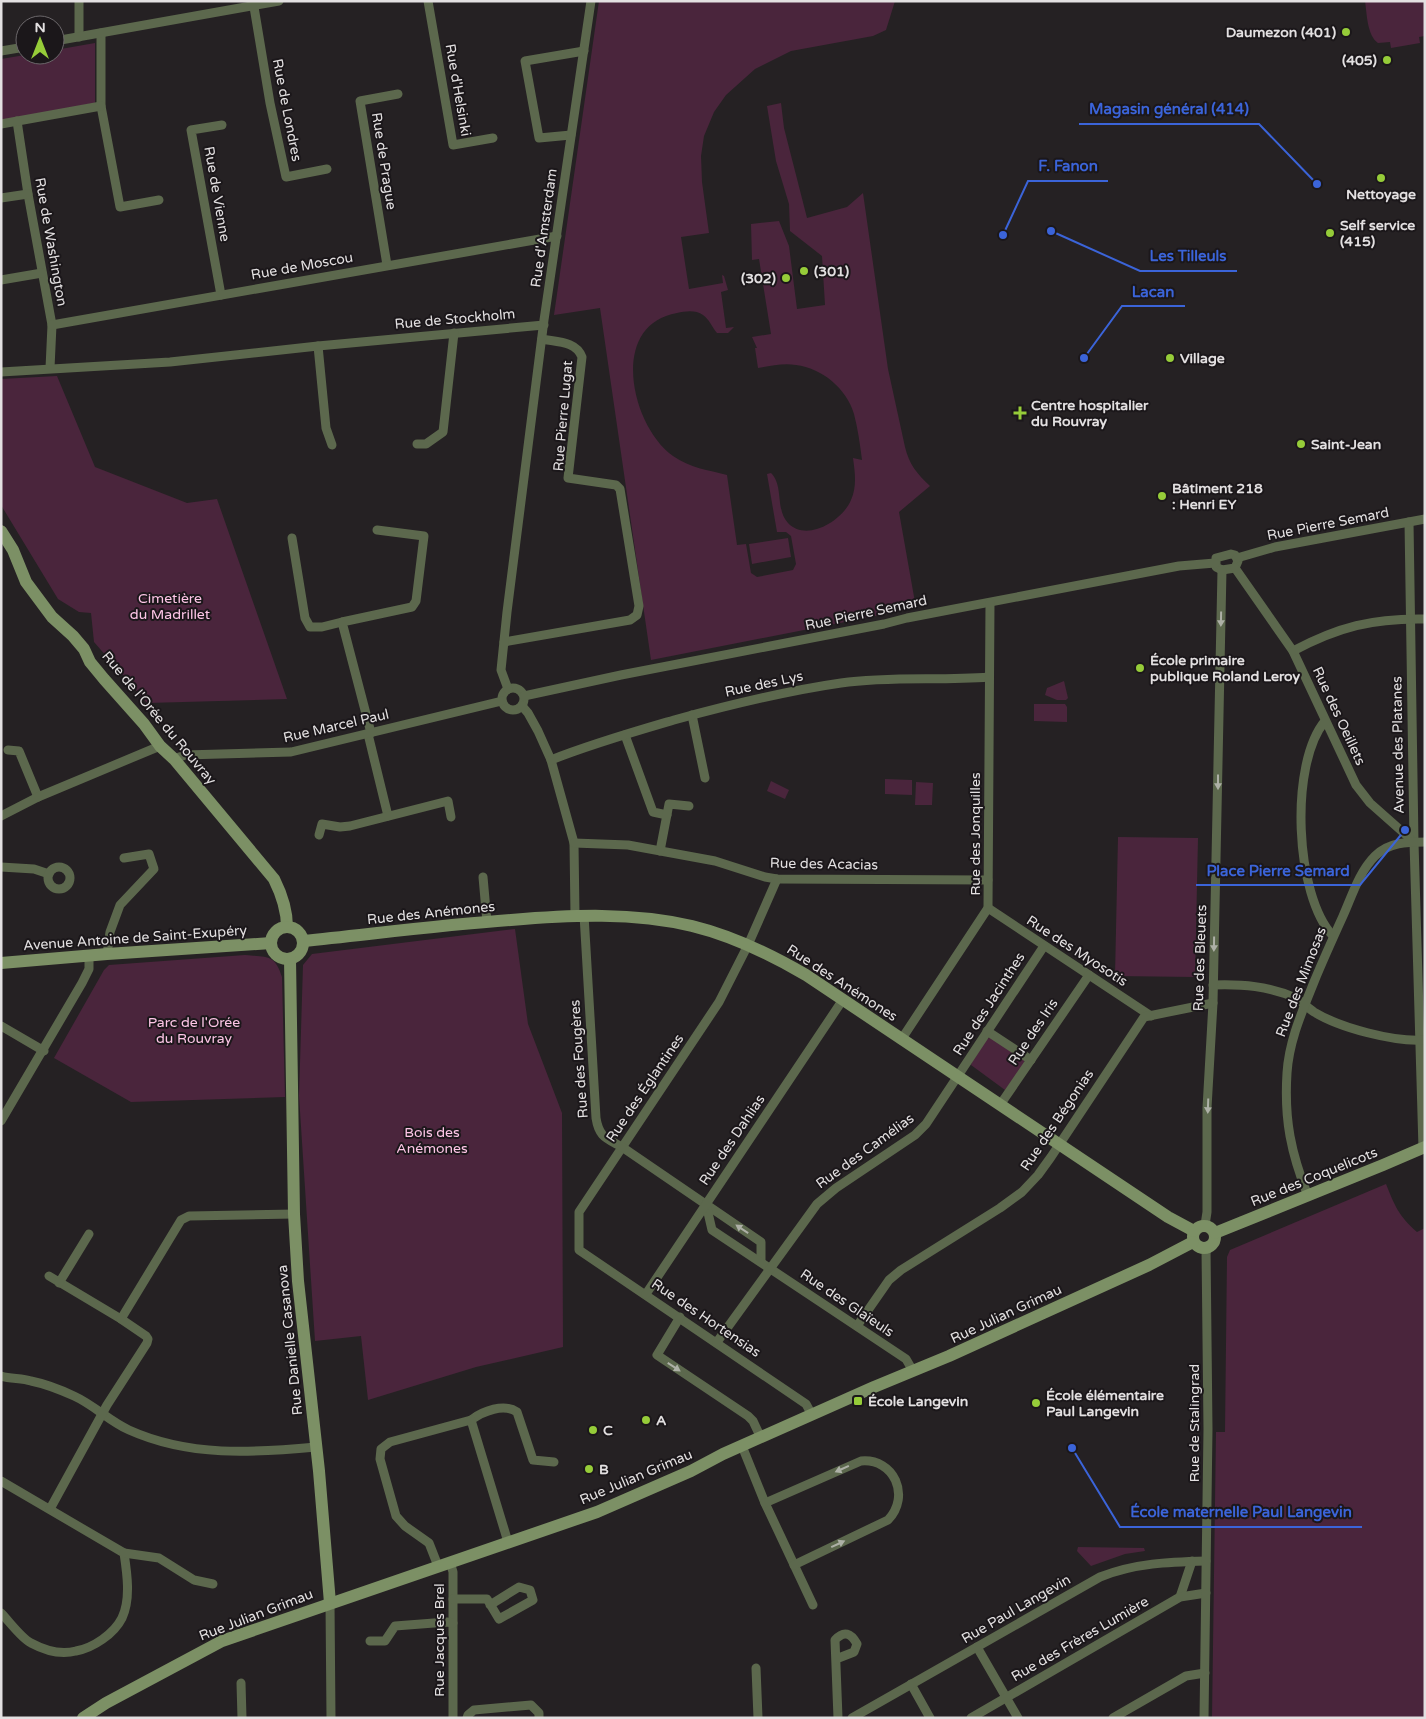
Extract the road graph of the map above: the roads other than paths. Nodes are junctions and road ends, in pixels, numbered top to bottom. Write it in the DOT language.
graph roads {
  1 [pos="79,1"];
  2 [pos="279,1"];
  3 [pos="428,1"];
  4 [pos="591,1"];
  5 [pos="253,4"];
  6 [pos="102,33"];
  7 [pos="78,37"];
  8 [pos="65,39"];
  9 [pos="15,49"];
  10 [pos="1,51"];
  11 [pos="584,51"];
  12 [pos="398,94"];
  13 [pos="102,106"];
  14 [pos="17,121"];
  15 [pos="1,124"];
  16 [pos="222,124"];
  17 [pos="571,135"];
  18 [pos="493,138"];
  19 [pos="327,169"];
  20 [pos="28,194"];
  21 [pos="1,198"];
  22 [pos="159,200"];
  23 [pos="557,236"];
  24 [pos="387,266"];
  25 [pos="42,273"];
  26 [pos="1,280"];
  27 [pos="221,295"];
  28 [pos="52,325"];
  29 [pos="544,325"];
  30 [pos="454,333"];
  31 [pos="542,339"];
  32 [pos="318,346"];
  33 [pos="50,368"];
  34 [pos="1,372"];
  35 [pos="417,444"];
  36 [pos="332,445"];
  37 [pos="1425,519"];
  38 [pos="1409,522"];
  39 [pos="377,530"];
  40 [pos="1,531"];
  41 [pos="292,538"];
  42 [pos="1237,558"];
  43 [pos="1215,563"];
  44 [pos="1235,568"];
  45 [pos="1222,570"];
  46 [pos="990,602"];
  47 [pos="1409,619"];
  48 [pos="1425,619"];
  49 [pos="342,622"];
  50 [pos="504,642"];
  51 [pos="1293,651"];
  52 [pos="989,677"];
  53 [pos="508,689"];
  54 [pos="524,696"];
  55 [pos="502,702"];
  56 [pos="522,706"];
  57 [pos="692,715"];
  58 [pos="1325,721"];
  59 [pos="369,733"];
  60 [pos="625,735"];
  61 [pos="160,746"];
  62 [pos="8,750"];
  63 [pos="174,759"];
  64 [pos="551,760"];
  65 [pos="705,778"];
  66 [pos="38,798"];
  67 [pos="688,806"];
  68 [pos="667,815"];
  69 [pos="1,816"];
  70 [pos="388,816"];
  71 [pos="451,817"];
  72 [pos="318,835"];
  73 [pos="1414,842"];
  74 [pos="1425,842"];
  75 [pos="574,843"];
  76 [pos="660,851"];
  77 [pos="124,858"];
  78 [pos="1,867"];
  79 [pos="49,874"];
  80 [pos="483,877"];
  81 [pos="777,879"];
  82 [pos="988,880"];
  83 [pos="988,908"];
  84 [pos="579,915"];
  85 [pos="486,922"];
  86 [pos="287,927"];
  87 [pos="1334,936"];
  88 [pos="303,941"];
  89 [pos="271,943"];
  90 [pos="748,945"];
  91 [pos="1044,946"];
  92 [pos="107,954"];
  93 [pos="89,956"];
  94 [pos="290,959"];
  95 [pos="1,963"];
  96 [pos="1089,975"];
  97 [pos="1213,985"];
  98 [pos="842,1000"];
  99 [pos="1213,1003"];
  100 [pos="1305,1004"];
  101 [pos="1151,1016"];
  102 [pos="1,1026"];
  103 [pos="987,1031"];
  104 [pos="901,1040"];
  105 [pos="1422,1040"];
  106 [pos="44,1051"];
  107 [pos="1031,1060"];
  108 [pos="957,1077"];
  109 [pos="1000,1105"];
  110 [pos="1,1121"];
  111 [pos="1059,1144"];
  112 [pos="622,1147"];
  113 [pos="1424,1147"];
  114 [pos="1308,1196"];
  115 [pos="706,1204"];
  116 [pos="294,1214"];
  117 [pos="1202,1233"];
  118 [pos="89,1234"];
  119 [pos="1206,1248"];
  120 [pos="579,1250"];
  121 [pos="761,1262"];
  122 [pos="770,1268"];
  123 [pos="49,1276"];
  124 [pos="59,1283"];
  125 [pos="646,1294"];
  126 [pos="680,1317"];
  127 [pos="121,1319"];
  128 [pos="857,1326"];
  129 [pos="717,1342"];
  130 [pos="913,1371"];
  131 [pos="1,1376"];
  132 [pos="102,1414"];
  133 [pos="812,1415"];
  134 [pos="472,1420"];
  135 [pos="761,1438"];
  136 [pos="742,1446"];
  137 [pos="316,1447"];
  138 [pos="554,1462"];
  139 [pos="1,1481"];
  140 [pos="766,1503"];
  141 [pos="50,1509"];
  142 [pos="508,1542"];
  143 [pos="124,1553"];
  144 [pos="1192,1561"];
  145 [pos="1206,1561"];
  146 [pos="450,1562"];
  147 [pos="794,1565"];
  148 [pos="438,1566"];
  149 [pos="213,1584"];
  150 [pos="1206,1593"];
  151 [pos="1180,1597"];
  152 [pos="453,1598"];
  153 [pos="330,1603"];
  154 [pos="490,1605"];
  155 [pos="812,1605"];
  156 [pos="1,1613"];
  157 [pos="453,1624"];
  158 [pos="370,1641"];
  159 [pos="977,1647"];
  160 [pos="836,1659"];
  161 [pos="756,1668"];
  162 [pos="1204,1673"];
  163 [pos="241,1683"];
  164 [pos="911,1684"];
  165 [pos="1006,1698"];
  166 [pos="868,1714"];
  167 [pos="82,1718"];
  168 [pos="242,1718"];
  169 [pos="332,1718"];
  170 [pos="453,1718"];
  171 [pos="467,1718"];
  172 [pos="539,1718"];
  173 [pos="758,1718"];
  174 [pos="838,1718"];
  175 [pos="852,1718"];
  176 [pos="930,1718"];
  177 [pos="971,1718"];
  178 [pos="1018,1718"];
  179 [pos="1113,1718"];
  180 [pos="1204,1718"];
  1 -- 7 [label="street"];
  2 -- 5 [label="street"];
  3 -- 18 [label="street, Rue d'Helsinki"];
  4 -- 11 [label="street, Rue d'Amsterdam"];
  5 -- 6 [label="street"];
  5 -- 19 [label="street, Rue de Londres"];
  6 -- 7 [label="street"];
  6 -- 13 [label="street"];
  7 -- 8 [label="street"];
  9 -- 10 [label="street"];
  11 -- 17 [label="street, Rue d'Amsterdam"];
  11 -- 17 [label="street"];
  12 -- 24 [label="street, Rue de Prague"];
  13 -- 14 [label="street"];
  13 -- 22 [label="street"];
  14 -- 15 [label="street"];
  14 -- 20 [label="street, Rue de Washington"];
  16 -- 27 [label="street, Rue de Vienne"];
  17 -- 23 [label="street, Rue d'Amsterdam"];
  20 -- 21 [label="street"];
  20 -- 25 [label="street, Rue de Washington"];
  23 -- 24 [label="street, Rue de Moscou"];
  23 -- 29 [label="street, Rue d'Amsterdam"];
  24 -- 27 [label="street, Rue de Moscou"];
  25 -- 26 [label="street"];
  25 -- 28 [label="street, Rue de Washington"];
  27 -- 28 [label="street, Rue de Moscou"];
  28 -- 33 [label="street, Rue de Washington"];
  29 -- 30 [label="street, Rue de Stockholm"];
  29 -- 31 [label="street"];
  30 -- 32 [label="street, Rue de Stockholm"];
  30 -- 35 [label="street"];
  31 -- 50 [label="street"];
  31 -- 50 [label="street, Rue Pierre Lugat"];
  32 -- 33 [label="street, Rue de Stockholm"];
  32 -- 36 [label="street"];
  33 -- 34 [label="street, Rue de Stockholm"];
  37 -- 38 [label="street, Rue Pierre Semard"];
  38 -- 42 [label="street, Rue Pierre Semard"];
  38 -- 47 [label="street, Avenue des Platanes"];
  39 -- 49 [label="street"];
  40 -- 61 [label="street, Rue de l'Orée du Rouvray"];
  41 -- 49 [label="street"];
  42 -- 43 [label="street"];
  42 -- 44 [label="street"];
  43 -- 45 [label="street"];
  43 -- 46 [label="street, Rue Pierre Semard"];
  44 -- 45 [label="street"];
  44 -- 51 [label="street, Rue des Oeillets"];
  45 -- 97 [label="street, Rue des Bleuets, one-way"];
  46 -- 52 [label="street, Rue des Jonquilles"];
  46 -- 54 [label="street, Rue Pierre Semard"];
  47 -- 48 [label="street"];
  47 -- 51 [label="street"];
  47 -- 73 [label="street, Avenue des Platanes"];
  49 -- 59 [label="street"];
  50 -- 53 [label="street"];
  51 -- 58 [label="street, Rue des Oeillets"];
  52 -- 57 [label="street, Rue des Lys"];
  52 -- 82 [label="street, Rue des Jonquilles"];
  53 -- 54 [label="street"];
  53 -- 55 [label="street"];
  54 -- 56 [label="street"];
  55 -- 56 [label="street"];
  55 -- 59 [label="street, Rue Marcel Paul"];
  56 -- 64 [label="street"];
  57 -- 60 [label="street, Rue des Lys"];
  57 -- 65 [label="street"];
  58 -- 73 [label="street, Rue des Oeillets"];
  58 -- 87 [label="street"];
  59 -- 63 [label="street, Rue Marcel Paul"];
  59 -- 70 [label="street"];
  60 -- 64 [label="street, Rue des Lys"];
  60 -- 68 [label="street"];
  61 -- 63 [label="street, Rue de l'Orée du Rouvray"];
  61 -- 66 [label="street"];
  62 -- 66 [label="street"];
  63 -- 86 [label="street, Rue de l'Orée du Rouvray"];
  64 -- 75 [label="street"];
  66 -- 69 [label="street"];
  67 -- 68 [label="street"];
  68 -- 76 [label="street"];
  70 -- 71 [label="street"];
  70 -- 72 [label="street"];
  73 -- 74 [label="street, Rue des Mimosas"];
  73 -- 87 [label="street, Rue des Mimosas"];
  73 -- 105 [label="street, Avenue des Platanes"];
  75 -- 76 [label="street, Rue des Acacias"];
  75 -- 84 [label="street"];
  76 -- 81 [label="street, Rue des Acacias"];
  77 -- 92 [label="street"];
  78 -- 79 [label="street"];
  80 -- 85 [label="street"];
  81 -- 82 [label="street, Rue des Acacias"];
  81 -- 90 [label="street, Rue des Églantines"];
  82 -- 83 [label="street, Rue des Jonquilles"];
  83 -- 91 [label="street, Rue des Myosotis"];
  83 -- 104 [label="street, Rue des Jonquilles"];
  84 -- 85 [label="street, Rue des Anémones"];
  84 -- 90 [label="street, Rue des Anémones"];
  84 -- 112 [label="street, Rue des Fougères"];
  85 -- 88 [label="street, Rue des Anémones"];
  86 -- 88 [label="street"];
  86 -- 89 [label="street"];
  87 -- 100 [label="street, Rue des Mimosas"];
  88 -- 94 [label="street"];
  89 -- 92 [label="street, Avenue Antoine de Saint-Exupéry"];
  89 -- 94 [label="street"];
  90 -- 98 [label="street, Rue des Anémones"];
  90 -- 112 [label="street, Rue des Églantines"];
  91 -- 96 [label="street, Rue des Myosotis"];
  91 -- 103 [label="street, Rue des Jacinthes"];
  92 -- 93 [label="street, Avenue Antoine de Saint-Exupéry"];
  93 -- 95 [label="street, Avenue Antoine de Saint-Exupéry"];
  93 -- 106 [label="street"];
  94 -- 116 [label="street, Rue Danielle Casanova"];
  96 -- 101 [label="street, Rue des Myosotis"];
  96 -- 107 [label="street, Rue des Iris"];
  97 -- 99 [label="street, Rue des Bleuets"];
  97 -- 100 [label="street"];
  98 -- 104 [label="street, Rue des Anémones"];
  98 -- 115 [label="street, Rue des Dahlias"];
  99 -- 101 [label="street"];
  99 -- 117 [label="street, Rue des Bleuets, one-way"];
  100 -- 105 [label="street"];
  100 -- 114 [label="street, Rue des Mimosas"];
  101 -- 111 [label="street, Rue des Bégonias"];
  102 -- 106 [label="street"];
  103 -- 107 [label="street"];
  103 -- 108 [label="street, Rue des Jacinthes"];
  104 -- 108 [label="street, Rue des Anémones"];
  105 -- 113 [label="street, Avenue des Platanes"];
  106 -- 110 [label="street"];
  107 -- 109 [label="street, Rue des Iris"];
  108 -- 109 [label="street, Rue des Anémones"];
  108 -- 122 [label="street, Rue des Camélias"];
  109 -- 111 [label="street, Rue des Anémones"];
  111 -- 117 [label="street, Rue des Anémones"];
  111 -- 128 [label="street, Rue des Bégonias"];
  112 -- 115 [label="street, Rue des Fougères"];
  112 -- 120 [label="street, Rue des Églantines"];
  113 -- 114 [label="street, Rue des Coquelicots"];
  114 -- 117 [label="street, Rue des Coquelicots"];
  115 -- 121 [label="street, Rue des Glaïeuls"];
  121 -- 115 [label="street, one-way"];
  115 -- 125 [label="street, Rue des Dahlias"];
  116 -- 127 [label="street"];
  116 -- 137 [label="street, Rue Danielle Casanova"];
  117 -- 119 [label="street"];
  117 -- 130 [label="street, Rue Julian Grimau"];
  118 -- 124 [label="street"];
  119 -- 145 [label="street, Rue de Stalingrad"];
  120 -- 125 [label="street, Rue des Hortensias"];
  121 -- 122 [label="street, Rue des Glaïeuls"];
  122 -- 128 [label="street, Rue des Glaïeuls"];
  122 -- 129 [label="street, Rue des Camélias"];
  123 -- 124 [label="street"];
  124 -- 127 [label="street"];
  125 -- 126 [label="street, Rue des Hortensias"];
  126 -- 129 [label="street, Rue des Hortensias"];
  126 -- 135 [label="street, one-way"];
  127 -- 132 [label="street"];
  128 -- 130 [label="street, Rue des Glaïeuls"];
  129 -- 133 [label="street, Rue des Hortensias"];
  130 -- 133 [label="street, Rue Julian Grimau"];
  131 -- 132 [label="street"];
  132 -- 137 [label="street"];
  132 -- 141 [label="street"];
  133 -- 135 [label="street, Rue Julian Grimau"];
  134 -- 138 [label="street"];
  134 -- 142 [label="street"];
  134 -- 148 [label="street"];
  135 -- 136 [label="street, Rue Julian Grimau"];
  136 -- 140 [label="street"];
  136 -- 142 [label="street, Rue Julian Grimau"];
  137 -- 153 [label="street, Rue Danielle Casanova"];
  139 -- 141 [label="street"];
  140 -- 147 [label="street"];
  147 -- 140 [label="street, one-way"];
  141 -- 143 [label="street"];
  142 -- 146 [label="street, Rue Julian Grimau"];
  143 -- 149 [label="street"];
  143 -- 156 [label="street"];
  144 -- 145 [label="street, Rue Paul Langevin"];
  144 -- 151 [label="street"];
  144 -- 159 [label="street, Rue Paul Langevin"];
  145 -- 150 [label="street, Rue de Stalingrad"];
  146 -- 148 [label="street, Rue Julian Grimau"];
  146 -- 152 [label="street, Rue Jacques Brel"];
  147 -- 155 [label="street"];
  148 -- 153 [label="street, Rue Julian Grimau"];
  150 -- 151 [label="street, Rue des Frères Lumière"];
  150 -- 162 [label="street, Rue de Stalingrad"];
  151 -- 165 [label="street, Rue des Frères Lumière"];
  152 -- 154 [label="street"];
  152 -- 157 [label="street, Rue Jacques Brel"];
  153 -- 167 [label="street, Rue Julian Grimau"];
  153 -- 169 [label="street, Rue Danielle Casanova"];
  154 -- 154 [label="street"];
  157 -- 158 [label="street"];
  157 -- 170 [label="street, Rue Jacques Brel"];
  159 -- 164 [label="street, Rue Paul Langevin"];
  159 -- 165 [label="street"];
  160 -- 174 [label="street"];
  161 -- 173 [label="street"];
  162 -- 179 [label="street"];
  162 -- 180 [label="street, Rue de Stalingrad"];
  163 -- 168 [label="street"];
  164 -- 166 [label="street, Rue Paul Langevin"];
  164 -- 176 [label="street"];
  165 -- 177 [label="street, Rue des Frères Lumière"];
  165 -- 178 [label="street"];
  166 -- 175 [label="street, Rue Paul Langevin"];
  171 -- 172 [label="street"];
}
